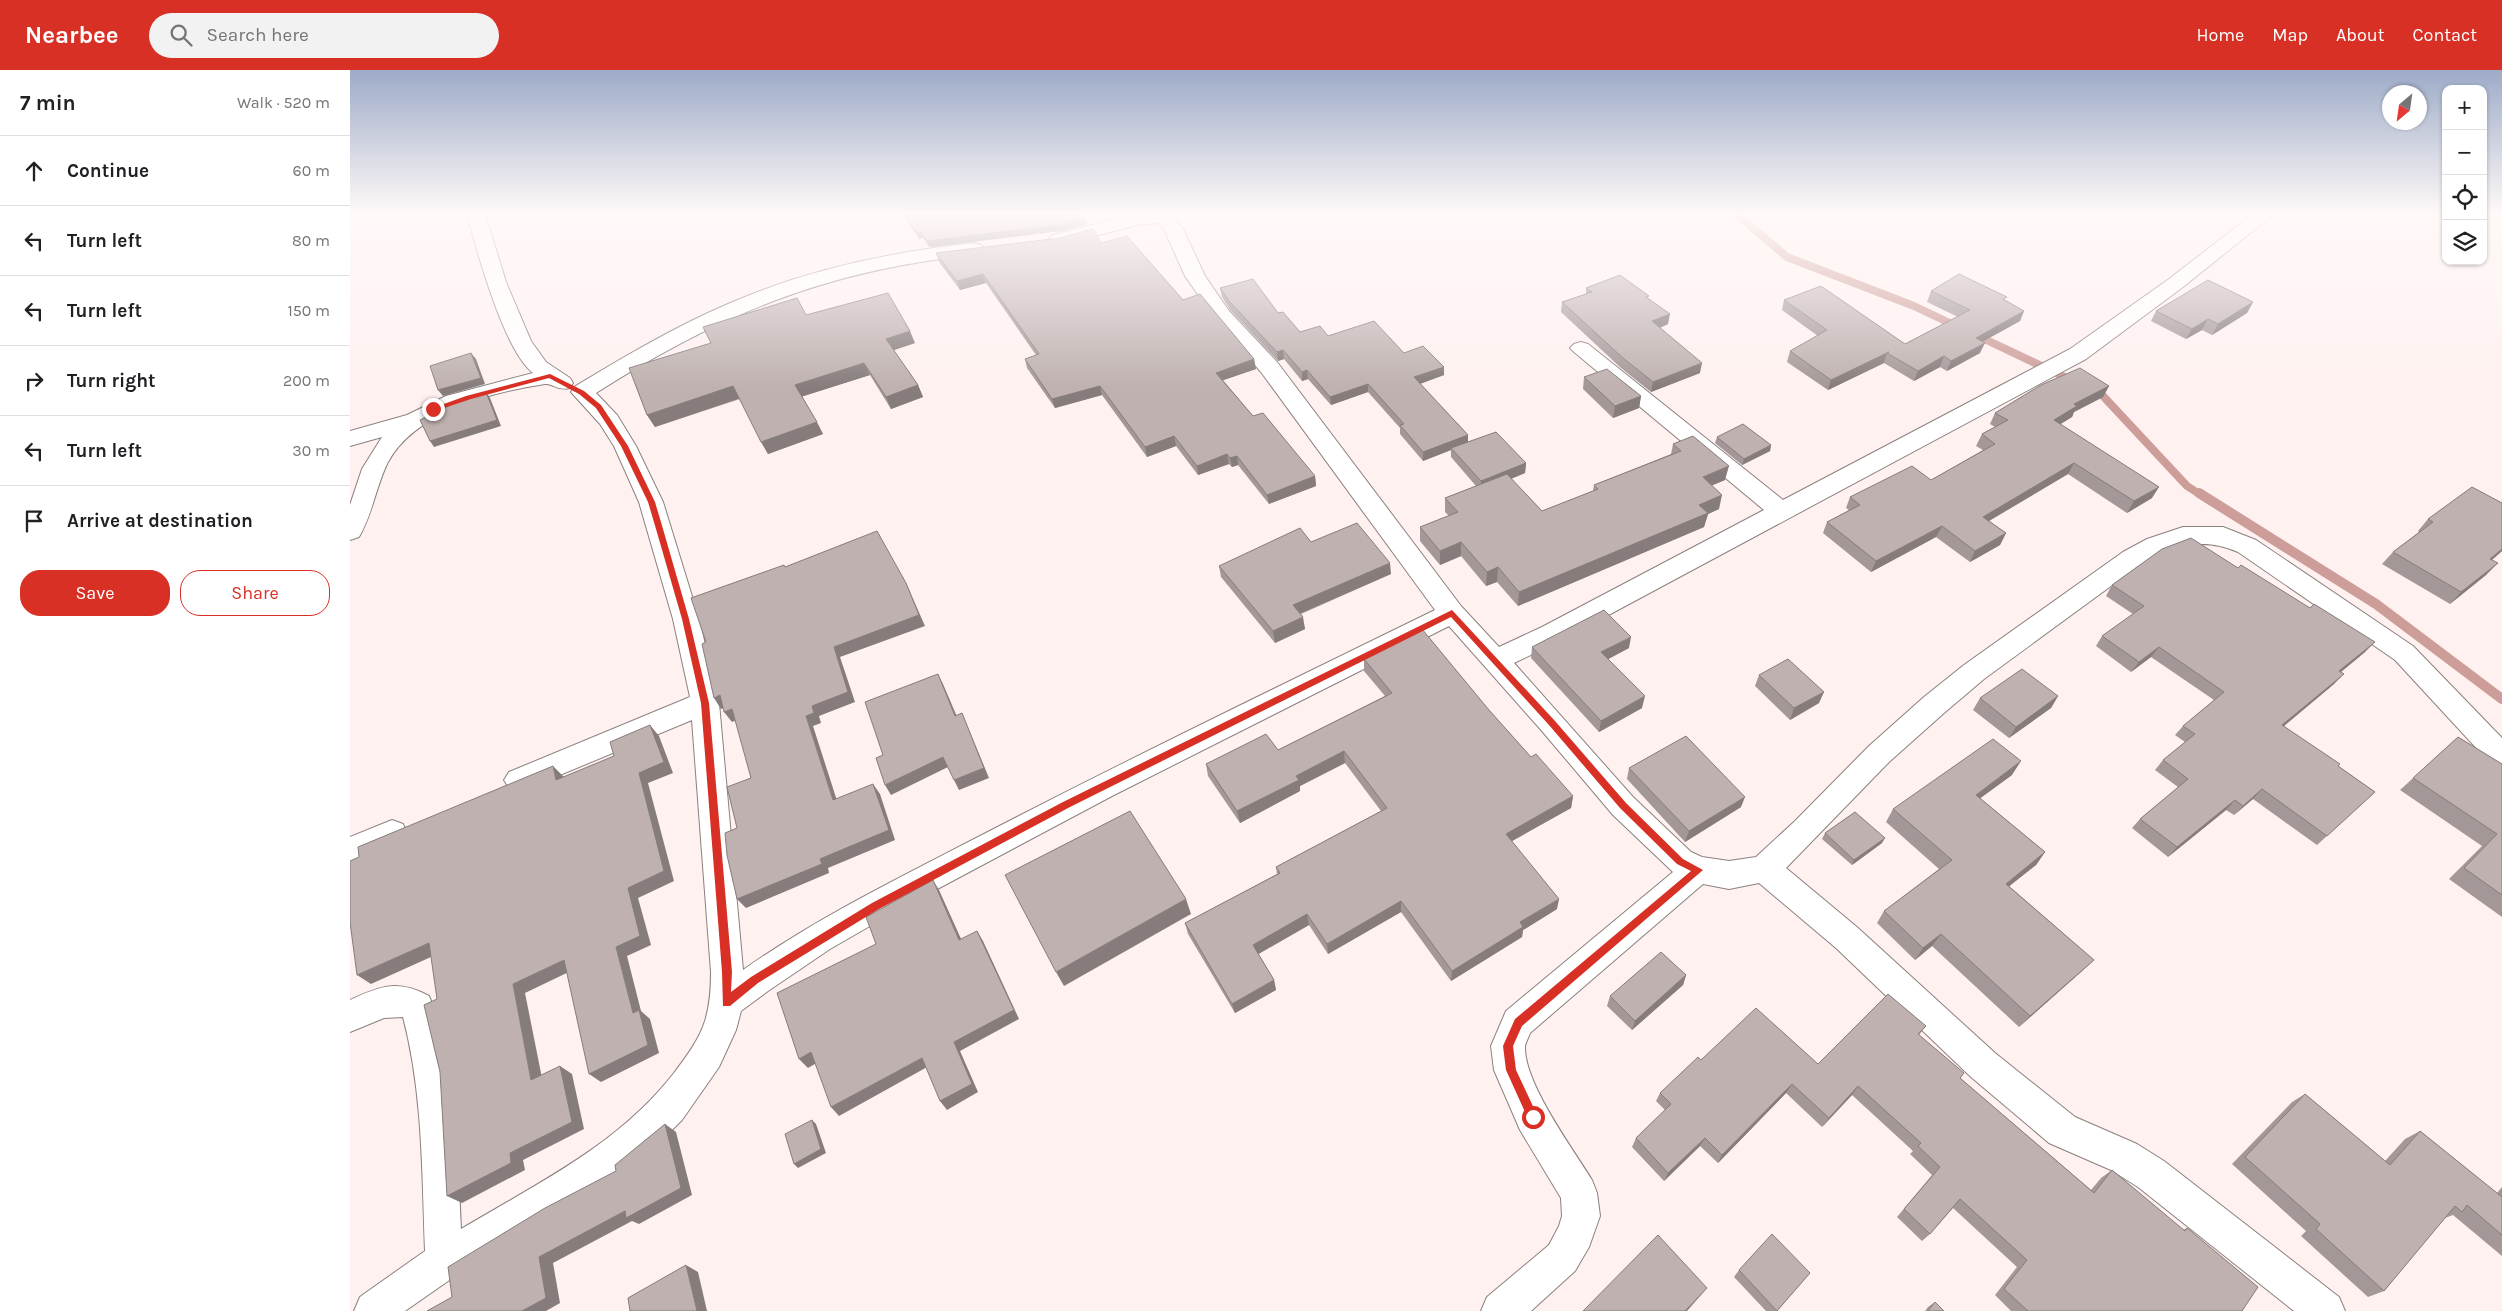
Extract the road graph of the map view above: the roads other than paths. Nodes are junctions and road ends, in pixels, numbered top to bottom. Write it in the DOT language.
graph roads {
  1 [pos="493,272"];
  2 [pos="857,272"];
  3 [pos="1192,272"];
  4 [pos="2190,272"];
  5 [pos="1581,348"];
  6 [pos="550,376"];
  7 [pos="582,392"];
  8 [pos="413,421"];
  9 [pos="350,439"];
  10 [pos="1781,511"];
  11 [pos="350,531"];
  12 [pos="1452,613"];
  13 [pos="1494,660"];
  14 [pos="705,703"];
  15 [pos="2502,756"];
  16 [pos="496,790"];
  17 [pos="414,824"];
  18 [pos="350,851"];
  19 [pos="1764,869"];
  20 [pos="1698,870"];
  21 [pos="726,1003"];
  22 [pos="350,1016"];
  23 [pos="444,1259"];
  24 [pos="374,1311"];
  25 [pos="1501,1311"];
  26 [pos="2325,1311"];
  1 -- 6 [label="street"];
  2 -- 7 [label="street"];
  3 -- 12 [label="street"];
  4 -- 10 [label="street"];
  5 -- 10 [label="street"];
  6 -- 7 [label="street"];
  6 -- 8 [label="street"];
  7 -- 14 [label="street"];
  8 -- 9 [label="street"];
  8 -- 11 [label="street"];
  10 -- 13 [label="street"];
  12 -- 13 [label="street"];
  12 -- 21 [label="street"];
  13 -- 20 [label="street"];
  14 -- 16 [label="street"];
  14 -- 21 [label="street"];
  15 -- 19 [label="street"];
  17 -- 18 [label="street"];
  19 -- 20 [label="street"];
  19 -- 26 [label="street"];
  20 -- 25 [label="street"];
  21 -- 23 [label="street"];
  22 -- 23 [label="street"];
  23 -- 24 [label="street"];
}
